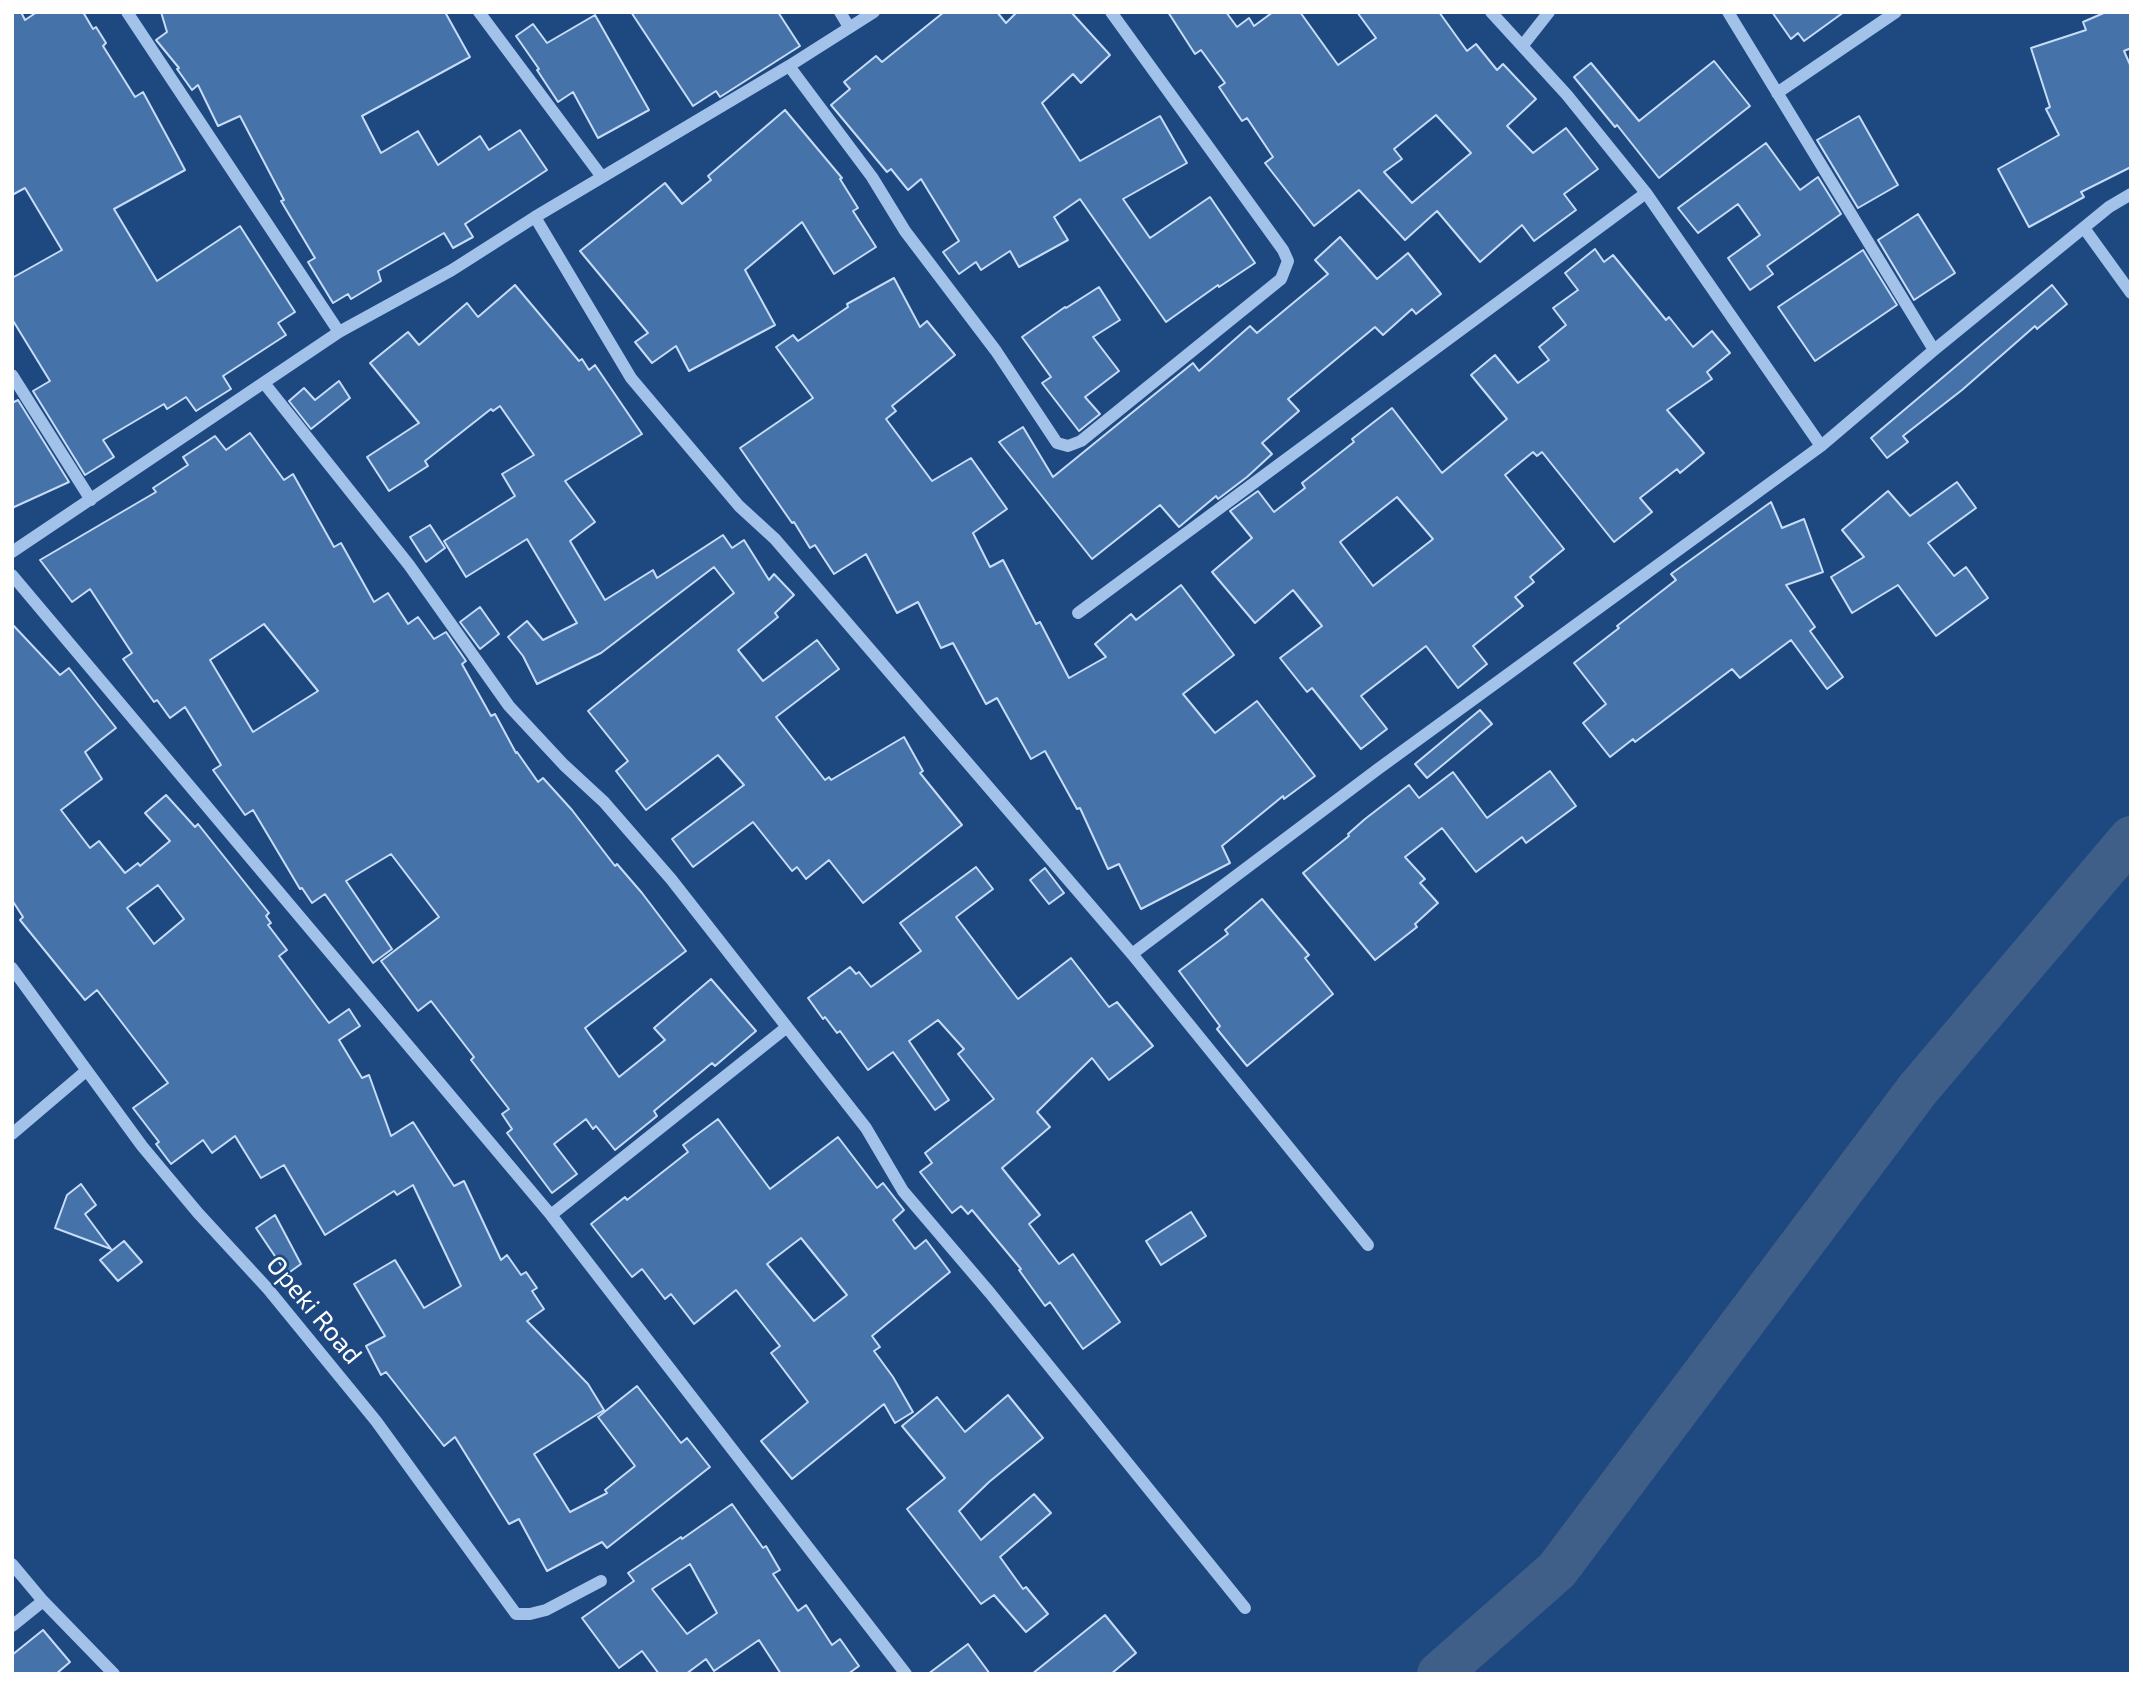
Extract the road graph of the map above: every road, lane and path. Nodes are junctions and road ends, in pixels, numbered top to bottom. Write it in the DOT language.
graph roads {
  1 [pos="127,12"];
  2 [pos="479,12"];
  3 [pos="840,12"];
  4 [pos="874,12"];
  5 [pos="1111,12"];
  6 [pos="1492,12"];
  7 [pos="1549,12"];
  8 [pos="1728,12"];
  9 [pos="1896,12"];
  10 [pos="849,27"];
  11 [pos="1523,45"];
  12 [pos="789,66"];
  13 [pos="1777,93"];
  14 [pos="602,177"];
  15 [pos="1646,192"];
  16 [pos="2131,194"];
  17 [pos="535,217"];
  18 [pos="2084,228"];
  19 [pos="2131,293"];
  20 [pos="339,332"];
  21 [pos="1934,350"];
  22 [pos="12,374"];
  23 [pos="264,383"];
  24 [pos="1821,446"];
  25 [pos="91,500"];
  26 [pos="12,552"];
  27 [pos="12,575"];
  28 [pos="1078,613"];
  29 [pos="1132,954"];
  30 [pos="12,968"];
  31 [pos="787,1027"];
  32 [pos="86,1071"];
  33 [pos="12,1134"];
  34 [pos="551,1215"];
  35 [pos="1368,1245"];
  36 [pos="15,1571"];
  37 [pos="601,1581"];
  38 [pos="43,1601"];
  39 [pos="1245,1608"];
  40 [pos="12,1626"];
  41 [pos="114,1674"];
  42 [pos="906,1674"];
  1 -- 20 [label="street"];
  2 -- 14 [label="street"];
  3 -- 10 [label="street"];
  4 -- 10 [label="street"];
  5 -- 12 [label="street"];
  6 -- 11 [label="street"];
  7 -- 11 [label="street"];
  8 -- 13 [label="street"];
  9 -- 13 [label="street"];
  10 -- 12 [label="street"];
  11 -- 15 [label="street"];
  12 -- 14 [label="street"];
  13 -- 21 [label="street"];
  14 -- 17 [label="street"];
  15 -- 24 [label="street"];
  15 -- 28 [label="street"];
  16 -- 18 [label="street"];
  17 -- 20 [label="street"];
  17 -- 29 [label="street"];
  18 -- 19 [label="street"];
  18 -- 21 [label="street"];
  20 -- 23 [label="street"];
  21 -- 24 [label="street"];
  22 -- 25 [label="street"];
  23 -- 25 [label="street"];
  23 -- 31 [label="street"];
  24 -- 29 [label="street"];
  25 -- 26 [label="street"];
  27 -- 34 [label="street"];
  29 -- 35 [label="street"];
  30 -- 32 [label="street, Opeki Road"];
  31 -- 34 [label="street"];
  31 -- 39 [label="street"];
  32 -- 33 [label="street"];
  32 -- 37 [label="street, Opeki Road"];
  34 -- 42 [label="street"];
  36 -- 38 [label="street"];
  38 -- 40 [label="street"];
  38 -- 41 [label="street"];
}
